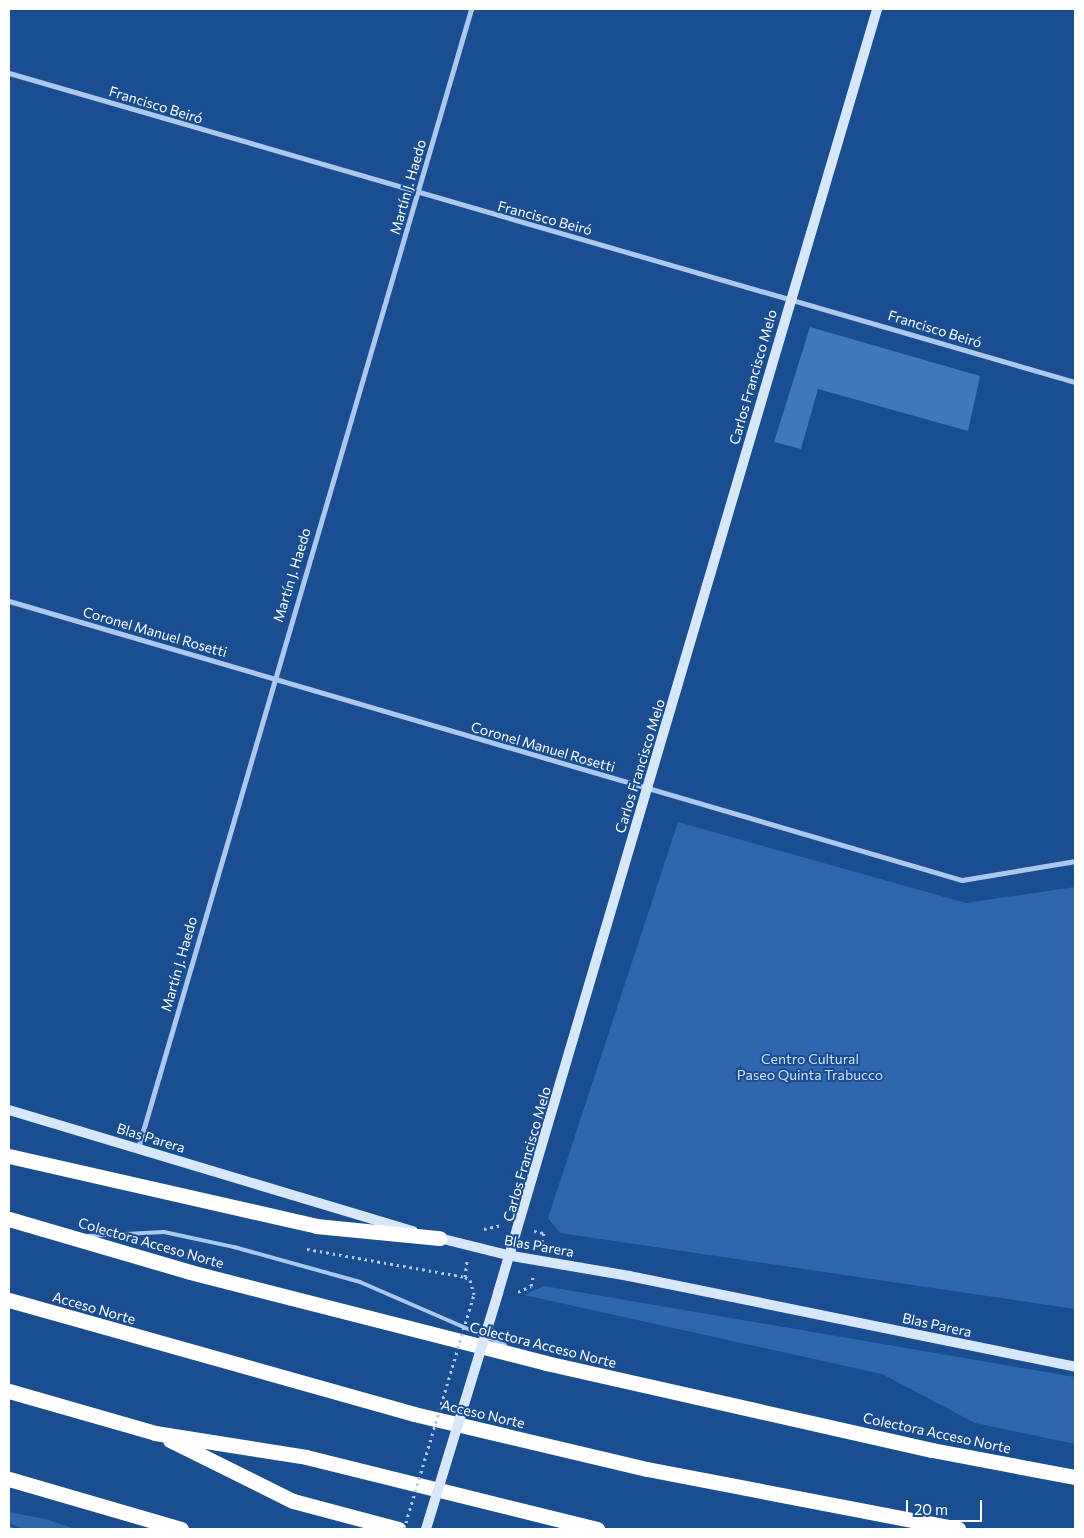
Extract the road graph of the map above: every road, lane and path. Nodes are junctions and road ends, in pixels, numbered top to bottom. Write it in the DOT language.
graph roads {
  1 [pos="471,9"];
  2 [pos="877,9"];
  3 [pos="9,73"];
  4 [pos="417,195"];
  5 [pos="790,297"];
  6 [pos="1075,382"];
  7 [pos="9,601"];
  8 [pos="273,679"];
  9 [pos="648,789"];
  10 [pos="1075,861"];
  11 [pos="9,1110"];
  12 [pos="138,1148"];
  13 [pos="9,1156"];
  14 [pos="9,1219"];
  15 [pos="68,1236"];
  16 [pos="439,1238"];
  17 [pos="512,1256"];
  18 [pos="465,1277"];
  19 [pos="9,1300"];
  20 [pos="546,1363"];
  21 [pos="1075,1367"];
  22 [pos="9,1391"];
  23 [pos="155,1433"];
  24 [pos="1075,1476"];
  25 [pos="13,1482"];
  26 [pos="153,1522"];
  27 [pos="9,1528"];
  28 [pos="13,1529"];
  29 [pos="171,1529"];
  30 [pos="181,1529"];
  31 [pos="398,1529"];
  32 [pos="404,1529"];
  33 [pos="426,1529"];
  34 [pos="597,1529"];
  35 [pos="958,1529"];
  1 -- 4 [label="street, Martín J. Haedo"];
  2 -- 5 [label="street, Carlos Francisco Melo"];
  3 -- 4 [label="street, Francisco Beiró"];
  4 -- 5 [label="street, Francisco Beiró"];
  4 -- 8 [label="street, Martín J. Haedo"];
  5 -- 6 [label="street, Francisco Beiró"];
  5 -- 9 [label="street, Carlos Francisco Melo"];
  7 -- 8 [label="street, Coronel Manuel Rosetti"];
  8 -- 9 [label="street, Coronel Manuel Rosetti"];
  8 -- 12 [label="street, Martín J. Haedo"];
  9 -- 10 [label="street, Coronel Manuel Rosetti"];
  9 -- 17 [label="street, Carlos Francisco Melo"];
  11 -- 12 [label="street, Blas Parera"];
  12 -- 16 [label="street, Blas Parera"];
  13 -- 16 [label="highway"];
  14 -- 15 [label="highway, Colectora Acceso Norte"];
  15 -- 20 [label="highway, Colectora Acceso Norte"];
  15 -- 20 [label="lane"];
  16 -- 17 [label="street, Blas Parera"];
  17 -- 21 [label="street, Blas Parera"];
  17 -- 33 [label="street, Carlos Francisco Melo, bridge"];
  18 -- 32 [label="path, bridge"];
  19 -- 35 [label="highway, Acceso Norte"];
  20 -- 24 [label="highway, Colectora Acceso Norte"];
  22 -- 23 [label="highway"];
  23 -- 31 [label="highway"];
  23 -- 34 [label="highway"];
  25 -- 26 [label="highway"];
  26 -- 29 [label="highway"];
  26 -- 30 [label="highway"];
  27 -- 28 [label="path"];
}
